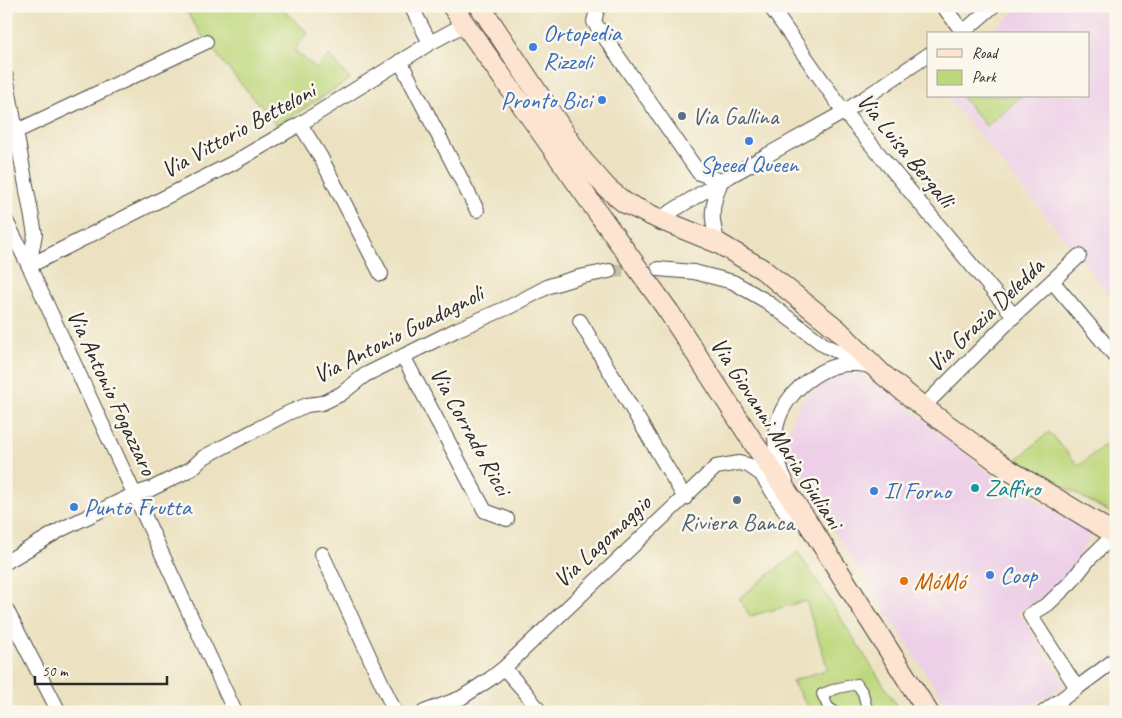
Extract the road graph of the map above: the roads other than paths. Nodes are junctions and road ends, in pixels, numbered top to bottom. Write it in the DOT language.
graph roads {
  1 [pos="411,6"];
  2 [pos="452,6"];
  3 [pos="480,6"];
  4 [pos="598,6"];
  5 [pos="770,6"];
  6 [pos="943,6"];
  7 [pos="993,6"];
  8 [pos="465,24"];
  9 [pos="961,32"];
  10 [pos="963,32"];
  11 [pos="206,42"];
  12 [pos="430,44"];
  13 [pos="927,56"];
  14 [pos="400,61"];
  15 [pos="6,77"];
  16 [pos="844,112"];
  17 [pos="300,124"];
  18 [pos="17,131"];
  19 [pos="721,182"];
  20 [pos="477,210"];
  21 [pos="659,219"];
  22 [pos="6,222"];
  23 [pos="718,243"];
  24 [pos="1079,256"];
  25 [pos="29,266"];
  26 [pos="658,270"];
  27 [pos="608,271"];
  28 [pos="381,274"];
  29 [pos="1052,281"];
  30 [pos="1014,316"];
  31 [pos="580,321"];
  32 [pos="403,356"];
  33 [pos="1116,357"];
  34 [pos="873,368"];
  35 [pos="923,407"];
  36 [pos="135,494"];
  37 [pos="685,498"];
  38 [pos="506,519"];
  39 [pos="806,521"];
  40 [pos="1115,535"];
  41 [pos="322,554"];
  42 [pos="6,562"];
  43 [pos="6,609"];
  44 [pos="1116,659"];
  45 [pos="504,668"];
  46 [pos="1077,688"];
  47 [pos="922,708"];
  48 [pos="58,712"];
  49 [pos="236,712"];
  50 [pos="395,712"];
  51 [pos="424,712"];
  52 [pos="540,712"];
  53 [pos="835,712"];
  54 [pos="862,712"];
  55 [pos="1044,712"];
  1 -- 12 [label="street"];
  2 -- 8 [label="main road, Via Giovanni Maria Giuliani"];
  3 -- 21 [label="main road"];
  4 -- 19 [label="street"];
  5 -- 16 [label="street, Via Luisa Bergalli"];
  6 -- 9 [label="street"];
  7 -- 10 [label="street"];
  8 -- 12 [label="street, Via Vittorio Betteloni"];
  8 -- 39 [label="main road, Via Giovanni Maria Giuliani, bridge"];
  11 -- 18 [label="street"];
  12 -- 14 [label="street, Via Vittorio Betteloni"];
  13 -- 16 [label="street"];
  14 -- 17 [label="street, Via Vittorio Betteloni"];
  14 -- 20 [label="street"];
  15 -- 18 [label="street"];
  16 -- 19 [label="street"];
  16 -- 30 [label="street, Via Luisa Bergalli"];
  17 -- 25 [label="street, Via Vittorio Betteloni"];
  17 -- 28 [label="street"];
  18 -- 25 [label="street"];
  19 -- 21 [label="street"];
  19 -- 23 [label="street"];
  21 -- 23 [label="main road"];
  22 -- 25 [label="street, Via Antonio Fogazzaro"];
  23 -- 34 [label="main road"];
  24 -- 29 [label="street, Via Grazia Deledda"];
  25 -- 36 [label="street, Via Antonio Fogazzaro"];
  26 -- 34 [label="street"];
  27 -- 32 [label="street, Via Antonio Guadagnoli"];
  29 -- 30 [label="street, Via Grazia Deledda"];
  29 -- 33 [label="street"];
  30 -- 35 [label="street, Via Grazia Deledda"];
  31 -- 37 [label="street"];
  32 -- 36 [label="street, Via Antonio Guadagnoli"];
  32 -- 38 [label="street, Via Corrado Ricci"];
  34 -- 35 [label="main road"];
  34 -- 39 [label="street"];
  35 -- 40 [label="main road"];
  36 -- 42 [label="street, Via Antonio Guadagnoli"];
  36 -- 49 [label="street, Via Antonio Fogazzaro"];
  37 -- 39 [label="street, Via Lagomaggio"];
  37 -- 45 [label="street, Via Lagomaggio"];
  39 -- 47 [label="main road, Via Giovanni Maria Giuliani"];
  40 -- 46 [label="street"];
  41 -- 50 [label="street"];
  43 -- 48 [label="street"];
  44 -- 46 [label="street"];
  45 -- 51 [label="street, Via Lagomaggio"];
  45 -- 52 [label="street"];
  46 -- 55 [label="street"];
  53 -- 54 [label="street"];
}
